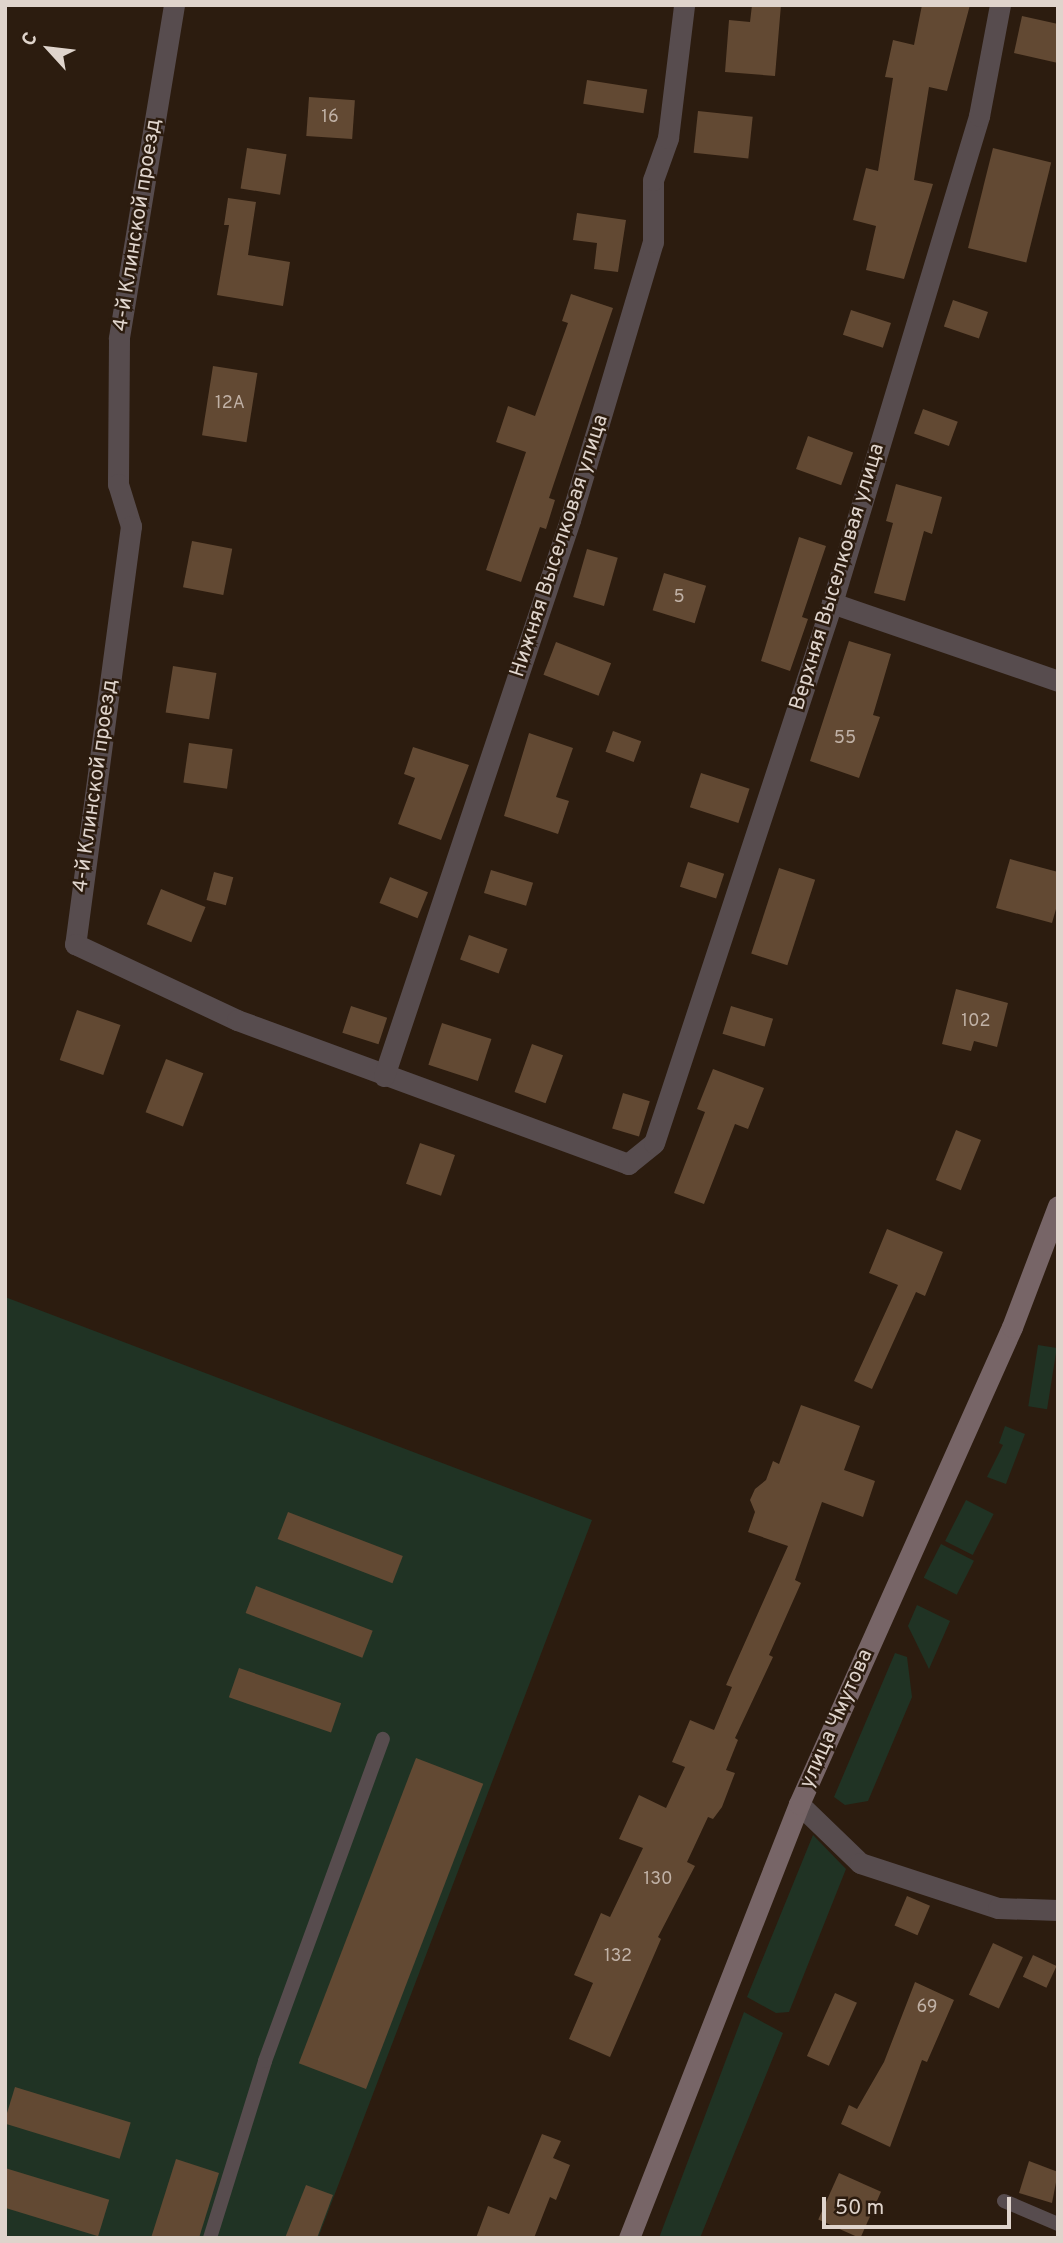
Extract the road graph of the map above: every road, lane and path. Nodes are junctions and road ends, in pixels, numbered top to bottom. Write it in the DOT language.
graph roads {
  1 [pos="174,5"];
  2 [pos="684,5"];
  3 [pos="1000,5"];
  4 [pos="832,603"];
  5 [pos="1058,681"];
  6 [pos="384,1076"];
  7 [pos="654,1143"];
  8 [pos="1058,1206"];
  9 [pos="383,1738"];
  10 [pos="799,1804"];
  11 [pos="1058,1910"];
  12 [pos="1004,2201"];
  13 [pos="1058,2224"];
  14 [pos="209,2238"];
  15 [pos="629,2238"];
  1 -- 6 [label="street, 4-й Клинской проезд"];
  2 -- 6 [label="street, Нижняя Выселковая улица"];
  3 -- 4 [label="street, Верхняя Выселковая улица"];
  4 -- 5 [label="street"];
  4 -- 7 [label="street, Верхняя Выселковая улица"];
  6 -- 7 [label="street, 4-й Клинской проезд"];
  8 -- 10 [label="main road, улица Чмутова"];
  9 -- 14 [label="lane"];
  10 -- 11 [label="street"];
  10 -- 15 [label="main road, улица Чмутова"];
  12 -- 13 [label="lane"];
}
